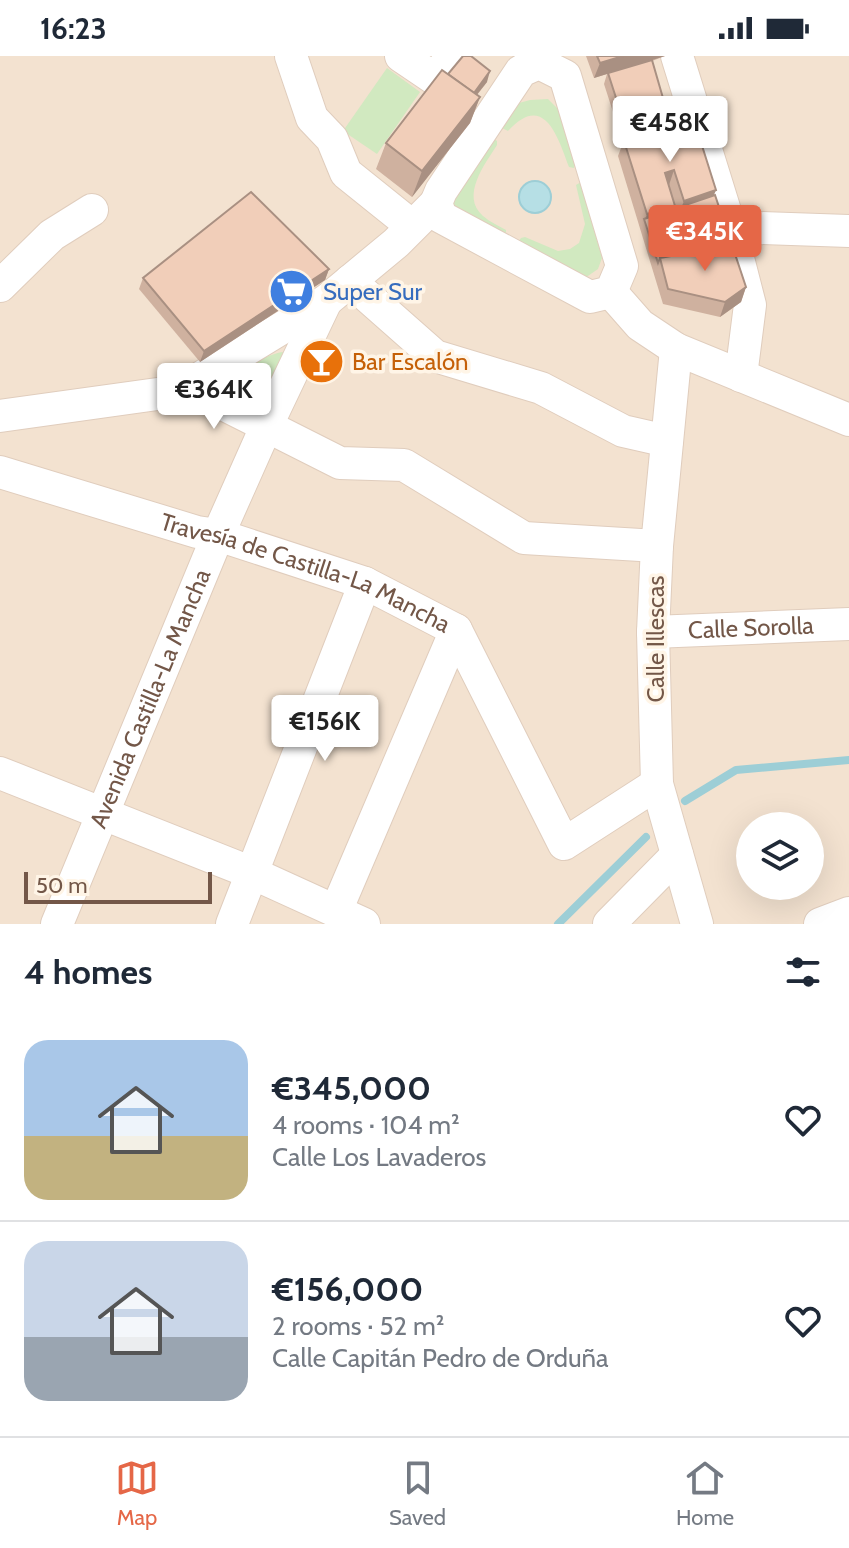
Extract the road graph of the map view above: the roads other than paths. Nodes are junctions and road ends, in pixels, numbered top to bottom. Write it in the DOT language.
graph roads {
  1 [pos="291,56"];
  2 [pos="401,56"];
  3 [pos="452,56"];
  4 [pos="677,56"];
  5 [pos="538,60"];
  6 [pos="436,203"];
  7 [pos="92,210"];
  8 [pos="412,226"];
  9 [pos="730,227"];
  10 [pos="849,231"];
  11 [pos="0,286"];
  12 [pos="338,291"];
  13 [pos="611,292"];
  14 [pos="676,349"];
  15 [pos="741,376"];
  16 [pos="179,391"];
  17 [pos="0,416"];
  18 [pos="849,420"];
  19 [pos="266,427"];
  20 [pos="667,441"];
  21 [pos="0,472"];
  22 [pos="218,535"];
  23 [pos="657,546"];
  24 [pos="365,583"];
  25 [pos="849,624"];
  26 [pos="456,630"];
  27 [pos="653,632"];
  28 [pos="0,773"];
  29 [pos="659,789"];
  30 [pos="104,813"];
  31 [pos="675,848"];
  32 [pos="252,873"];
  33 [pos="849,913"];
  34 [pos="350,918"];
  35 [pos="57,924"];
  36 [pos="232,924"];
  37 [pos="609,924"];
  38 [pos="697,924"];
  39 [pos="820,924"];
  1 -- 8 [label="street"];
  2 -- 3 [label="street"];
  4 -- 9 [label="street"];
  5 -- 6 [label="street"];
  5 -- 13 [label="street"];
  6 -- 8 [label="street"];
  6 -- 13 [label="street"];
  7 -- 11 [label="street"];
  8 -- 12 [label="street"];
  9 -- 10 [label="street"];
  9 -- 15 [label="street"];
  12 -- 16 [label="street"];
  12 -- 19 [label="street, Avenida Castilla-La Mancha"];
  12 -- 20 [label="street"];
  13 -- 14 [label="street"];
  14 -- 15 [label="street"];
  14 -- 20 [label="street, Calle Illescas"];
  15 -- 18 [label="street"];
  16 -- 17 [label="street"];
  16 -- 19 [label="street"];
  19 -- 22 [label="street, Avenida Castilla-La Mancha"];
  19 -- 23 [label="street"];
  20 -- 23 [label="street, Calle Illescas"];
  21 -- 22 [label="street, Travesía de Castilla-La Mancha"];
  22 -- 24 [label="street, Travesía de Castilla-La Mancha"];
  22 -- 30 [label="street, Avenida Castilla-La Mancha"];
  23 -- 27 [label="street, Calle Illescas"];
  24 -- 26 [label="street, Travesía de Castilla-La Mancha"];
  24 -- 32 [label="street"];
  25 -- 27 [label="street, Calle Sorolla"];
  26 -- 29 [label="street, Travesía de Castilla-La Mancha"];
  26 -- 34 [label="street"];
  27 -- 29 [label="street, Calle Illescas"];
  28 -- 30 [label="street"];
  29 -- 31 [label="street, Calle Illescas"];
  30 -- 32 [label="street"];
  30 -- 35 [label="street, Avenida Castilla-La Mancha"];
  31 -- 37 [label="street"];
  31 -- 38 [label="street, Calle Illescas"];
  32 -- 34 [label="street"];
  32 -- 36 [label="street"];
  33 -- 39 [label="street"];
}
